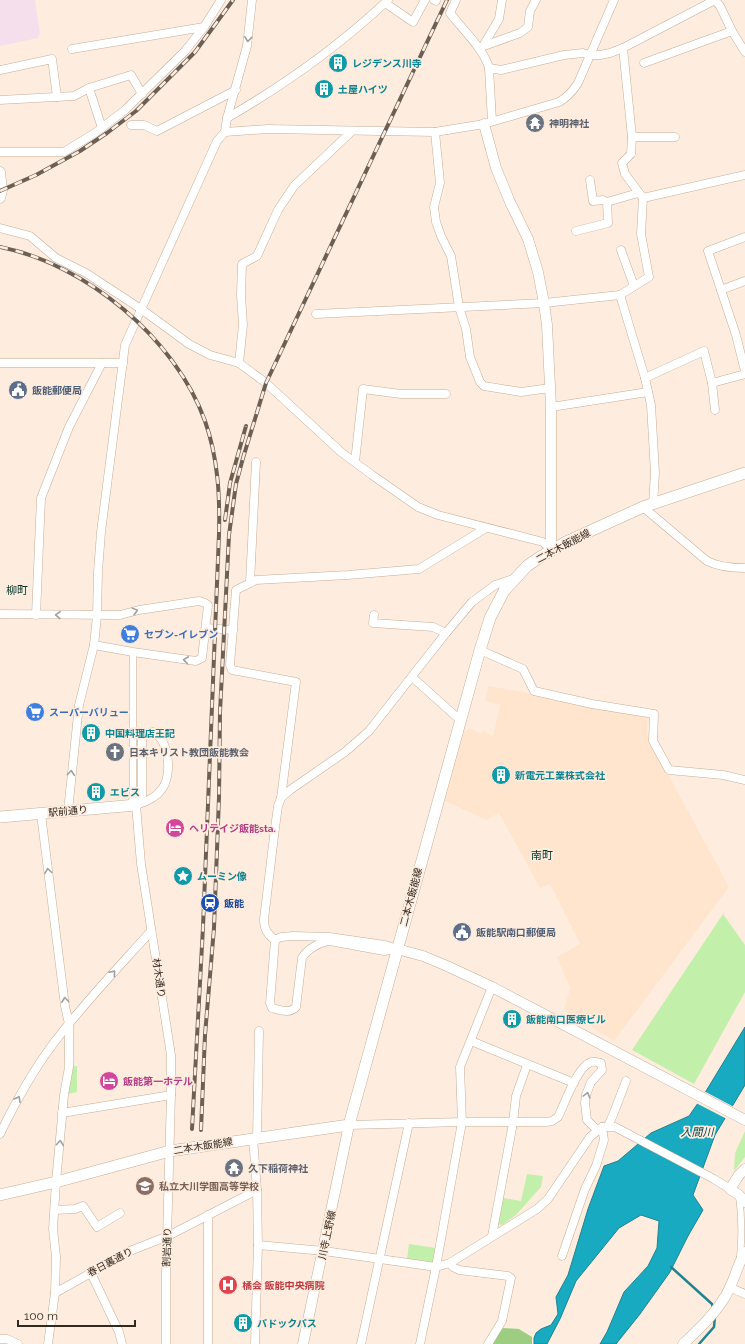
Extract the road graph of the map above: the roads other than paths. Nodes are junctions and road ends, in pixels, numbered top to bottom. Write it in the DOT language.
graph roads {
  1 [pos="221,0"];
  2 [pos="252,0"];
  3 [pos="425,0"];
  4 [pos="456,0"];
  5 [pos="502,0"];
  6 [pos="536,0"];
  7 [pos="614,0"];
  8 [pos="715,0"];
  9 [pos="386,2"];
  10 [pos="204,27"];
  11 [pos="732,31"];
  12 [pos="481,47"];
  13 [pos="623,48"];
  14 [pos="72,49"];
  15 [pos="745,52"];
  16 [pos="590,55"];
  17 [pos="644,63"];
  18 [pos="489,68"];
  19 [pos="0,70"];
  20 [pos="89,88"];
  21 [pos="236,90"];
  22 [pos="142,94"];
  23 [pos="57,97"];
  24 [pos="0,100"];
  25 [pos="227,118"];
  26 [pos="488,122"];
  27 [pos="131,125"];
  28 [pos="102,128"];
  29 [pos="352,131"];
  30 [pos="225,132"];
  31 [pos="435,132"];
  32 [pos="632,137"];
  33 [pos="675,137"];
  34 [pos="0,152"];
  35 [pos="745,175"];
  36 [pos="0,177"];
  37 [pos="590,180"];
  38 [pos="640,196"];
  39 [pos="0,198"];
  40 [pos="606,202"];
  41 [pos="0,228"];
  42 [pos="576,231"];
  43 [pos="745,237"];
  44 [pos="621,250"];
  45 [pos="745,281"];
  46 [pos="634,286"];
  47 [pos="721,290"];
  48 [pos="620,295"];
  49 [pos="544,303"];
  50 [pos="459,307"];
  51 [pos="141,309"];
  52 [pos="316,314"];
  53 [pos="0,363"];
  54 [pos="102,363"];
  55 [pos="123,363"];
  56 [pos="239,363"];
  57 [pos="745,372"];
  58 [pos="645,378"];
  59 [pos="712,383"];
  60 [pos="550,388"];
  61 [pos="648,392"];
  62 [pos="446,394"];
  63 [pos="551,408"];
  64 [pos="715,410"];
  65 [pos="256,462"];
  66 [pos="355,462"];
  67 [pos="745,473"];
  68 [pos="648,506"];
  69 [pos="486,528"];
  70 [pos="551,550"];
  71 [pos="745,568"];
  72 [pos="514,579"];
  73 [pos="250,583"];
  74 [pos="0,614"];
  75 [pos="36,615"];
  76 [pos="374,615"];
  77 [pos="97,616"];
  78 [pos="206,628"];
  79 [pos="233,630"];
  80 [pos="446,633"];
  81 [pos="94,645"];
  82 [pos="480,650"];
  83 [pos="133,652"];
  84 [pos="412,677"];
  85 [pos="460,720"];
  86 [pos="745,780"];
  87 [pos="281,798"];
  88 [pos="134,805"];
  89 [pos="68,812"];
  90 [pos="41,814"];
  91 [pos="0,817"];
  92 [pos="151,931"];
  93 [pos="275,940"];
  94 [pos="397,949"];
  95 [pos="492,988"];
  96 [pos="69,1024"];
  97 [pos="259,1031"];
  98 [pos="471,1041"];
  99 [pos="527,1065"];
  100 [pos="626,1082"];
  101 [pos="574,1083"];
  102 [pos="171,1095"];
  103 [pos="62,1113"];
  104 [pos="745,1120"];
  105 [pos="462,1122"];
  106 [pos="408,1123"];
  107 [pos="513,1123"];
  108 [pos="349,1125"];
  109 [pos="605,1127"];
  110 [pos="0,1134"];
  111 [pos="255,1138"];
  112 [pos="170,1151"];
  113 [pos="745,1169"];
  114 [pos="56,1182"];
  115 [pos="730,1189"];
  116 [pos="257,1190"];
  117 [pos="0,1195"];
  118 [pos="742,1198"];
  119 [pos="55,1210"];
  120 [pos="120,1213"];
  121 [pos="208,1215"];
  122 [pos="168,1236"];
  123 [pos="492,1236"];
  124 [pos="258,1245"];
  125 [pos="324,1251"];
  126 [pos="745,1252"];
  127 [pos="562,1256"];
  128 [pos="380,1260"];
  129 [pos="450,1262"];
  130 [pos="739,1263"];
  131 [pos="436,1267"];
  132 [pos="91,1273"];
  133 [pos="729,1288"];
  134 [pos="55,1293"];
  135 [pos="745,1294"];
  136 [pos="4,1341"];
  137 [pos="18,1344"];
  138 [pos="48,1344"];
  139 [pos="122,1344"];
  140 [pos="166,1344"];
  141 [pos="208,1344"];
  142 [pos="255,1344"];
  143 [pos="303,1344"];
  144 [pos="361,1344"];
  145 [pos="420,1344"];
  146 [pos="488,1344"];
  147 [pos="683,1344"];
  1 -- 10 [label="street"];
  2 -- 21 [label="street, one-way"];
  3 -- 9 [label="street"];
  4 -- 12 [label="street"];
  5 -- 12 [label="street"];
  6 -- 12 [label="street"];
  7 -- 16 [label="street"];
  8 -- 11 [label="street"];
  8 -- 13 [label="street"];
  9 -- 25 [label="street"];
  10 -- 14 [label="street"];
  10 -- 22 [label="street"];
  11 -- 15 [label="street"];
  11 -- 17 [label="street"];
  12 -- 18 [label="street"];
  13 -- 16 [label="street"];
  13 -- 32 [label="street"];
  16 -- 18 [label="street"];
  16 -- 26 [label="street"];
  18 -- 26 [label="street"];
  19 -- 23 [label="street"];
  20 -- 22 [label="street"];
  20 -- 23 [label="street"];
  20 -- 28 [label="street"];
  21 -- 25 [label="street"];
  21 -- 27 [label="street"];
  22 -- 28 [label="street"];
  23 -- 24 [label="street"];
  25 -- 30 [label="street"];
  26 -- 31 [label="street"];
  26 -- 49 [label="street"];
  28 -- 34 [label="street"];
  29 -- 30 [label="street"];
  29 -- 31 [label="street"];
  29 -- 56 [label="street"];
  30 -- 51 [label="street"];
  31 -- 50 [label="street"];
  32 -- 33 [label="street"];
  32 -- 38 [label="street"];
  35 -- 38 [label="street"];
  36 -- 39 [label="street"];
  37 -- 40 [label="street"];
  38 -- 40 [label="street"];
  38 -- 46 [label="street"];
  40 -- 42 [label="street"];
  41 -- 51 [label="street"];
  43 -- 47 [label="street"];
  44 -- 46 [label="street"];
  45 -- 47 [label="street"];
  46 -- 48 [label="street"];
  47 -- 57 [label="street"];
  48 -- 49 [label="street"];
  48 -- 58 [label="street"];
  49 -- 50 [label="street"];
  49 -- 60 [label="street"];
  50 -- 52 [label="street"];
  50 -- 60 [label="street"];
  51 -- 55 [label="street"];
  51 -- 56 [label="street"];
  53 -- 54 [label="street"];
  54 -- 55 [label="street"];
  54 -- 75 [label="street"];
  55 -- 77 [label="street"];
  56 -- 66 [label="street"];
  57 -- 59 [label="street"];
  58 -- 59 [label="street"];
  58 -- 61 [label="street"];
  59 -- 64 [label="street"];
  60 -- 63 [label="street"];
  61 -- 63 [label="street"];
  61 -- 68 [label="street"];
  62 -- 66 [label="street"];
  63 -- 70 [label="street"];
  65 -- 73 [label="street"];
  66 -- 69 [label="street"];
  67 -- 68 [label="main road, 二本木飯能線"];
  68 -- 70 [label="main road, 二本木飯能線"];
  68 -- 71 [label="street"];
  69 -- 70 [label="street"];
  69 -- 73 [label="street"];
  70 -- 72 [label="main road, 二本木飯能線"];
  72 -- 80 [label="street"];
  72 -- 82 [label="main road, 二本木飯能線"];
  73 -- 79 [label="street"];
  74 -- 75 [label="street"];
  77 -- 75 [label="street, one-way"];
  76 -- 80 [label="street"];
  77 -- 78 [label="street, one-way"];
  77 -- 81 [label="street"];
  78 -- 79 [label="street"];
  78 -- 83 [label="street, one-way"];
  79 -- 87 [label="street"];
  80 -- 84 [label="street"];
  81 -- 83 [label="street"];
  89 -- 81 [label="street, one-way"];
  82 -- 85 [label="main road, 二本木飯能線"];
  82 -- 86 [label="street"];
  83 -- 88 [label="street"];
  84 -- 85 [label="street"];
  84 -- 87 [label="street"];
  85 -- 94 [label="main road, 二本木飯能線"];
  87 -- 93 [label="street"];
  88 -- 88 [label="street"];
  88 -- 89 [label="main road, 駅前通り"];
  88 -- 92 [label="street, 材木通り"];
  89 -- 90 [label="main road, 駅前通り"];
  90 -- 91 [label="main road, 駅前通り"];
  96 -- 90 [label="street, one-way"];
  96 -- 92 [label="street, one-way"];
  92 -- 102 [label="street, 材木通り"];
  93 -- 94 [label="street"];
  93 -- 94 [label="street"];
  94 -- 95 [label="street"];
  94 -- 108 [label="main road, 二本木飯能線"];
  95 -- 98 [label="street"];
  95 -- 104 [label="street"];
  96 -- 103 [label="street"];
  110 -- 96 [label="street, one-way"];
  97 -- 111 [label="street"];
  98 -- 99 [label="street"];
  98 -- 105 [label="street"];
  99 -- 101 [label="street"];
  99 -- 107 [label="street"];
  100 -- 109 [label="street"];
  101 -- 107 [label="street"];
  109 -- 101 [label="street, one-way"];
  102 -- 103 [label="street"];
  102 -- 112 [label="street, 材木通り"];
  114 -- 103 [label="street, one-way"];
  105 -- 106 [label="street"];
  105 -- 107 [label="street"];
  105 -- 131 [label="street"];
  106 -- 108 [label="street"];
  106 -- 128 [label="street"];
  107 -- 123 [label="street"];
  108 -- 111 [label="main road, 二本木飯能線"];
  108 -- 125 [label="street, 川寺上野線"];
  109 -- 115 [label="street"];
  109 -- 123 [label="street"];
  109 -- 127 [label="street"];
  111 -- 112 [label="main road, 二本木飯能線"];
  111 -- 116 [label="street"];
  112 -- 114 [label="main road, 二本木飯能線"];
  112 -- 122 [label="street, 割岩通り"];
  113 -- 115 [label="street"];
  114 -- 117 [label="main road, 二本木飯能線"];
  114 -- 119 [label="street"];
  115 -- 118 [label="street"];
  116 -- 121 [label="street, 春日裏通り"];
  116 -- 124 [label="street"];
  118 -- 130 [label="street"];
  119 -- 120 [label="street"];
  119 -- 134 [label="street"];
  121 -- 122 [label="street, 春日裏通り"];
  121 -- 141 [label="street"];
  122 -- 132 [label="street, 春日裏通り"];
  122 -- 140 [label="street, 割岩通り"];
  123 -- 129 [label="street"];
  124 -- 125 [label="street"];
  124 -- 142 [label="street"];
  125 -- 128 [label="street"];
  125 -- 143 [label="street, 川寺上野線"];
  126 -- 130 [label="street"];
  128 -- 131 [label="street"];
  128 -- 144 [label="street"];
  129 -- 131 [label="street"];
  129 -- 146 [label="street"];
  130 -- 133 [label="street"];
  131 -- 145 [label="street"];
  132 -- 134 [label="street, 春日裏通り"];
  132 -- 139 [label="street"];
  133 -- 135 [label="street"];
  133 -- 147 [label="street"];
  134 -- 138 [label="street"];
  136 -- 137 [label="street"];
}
